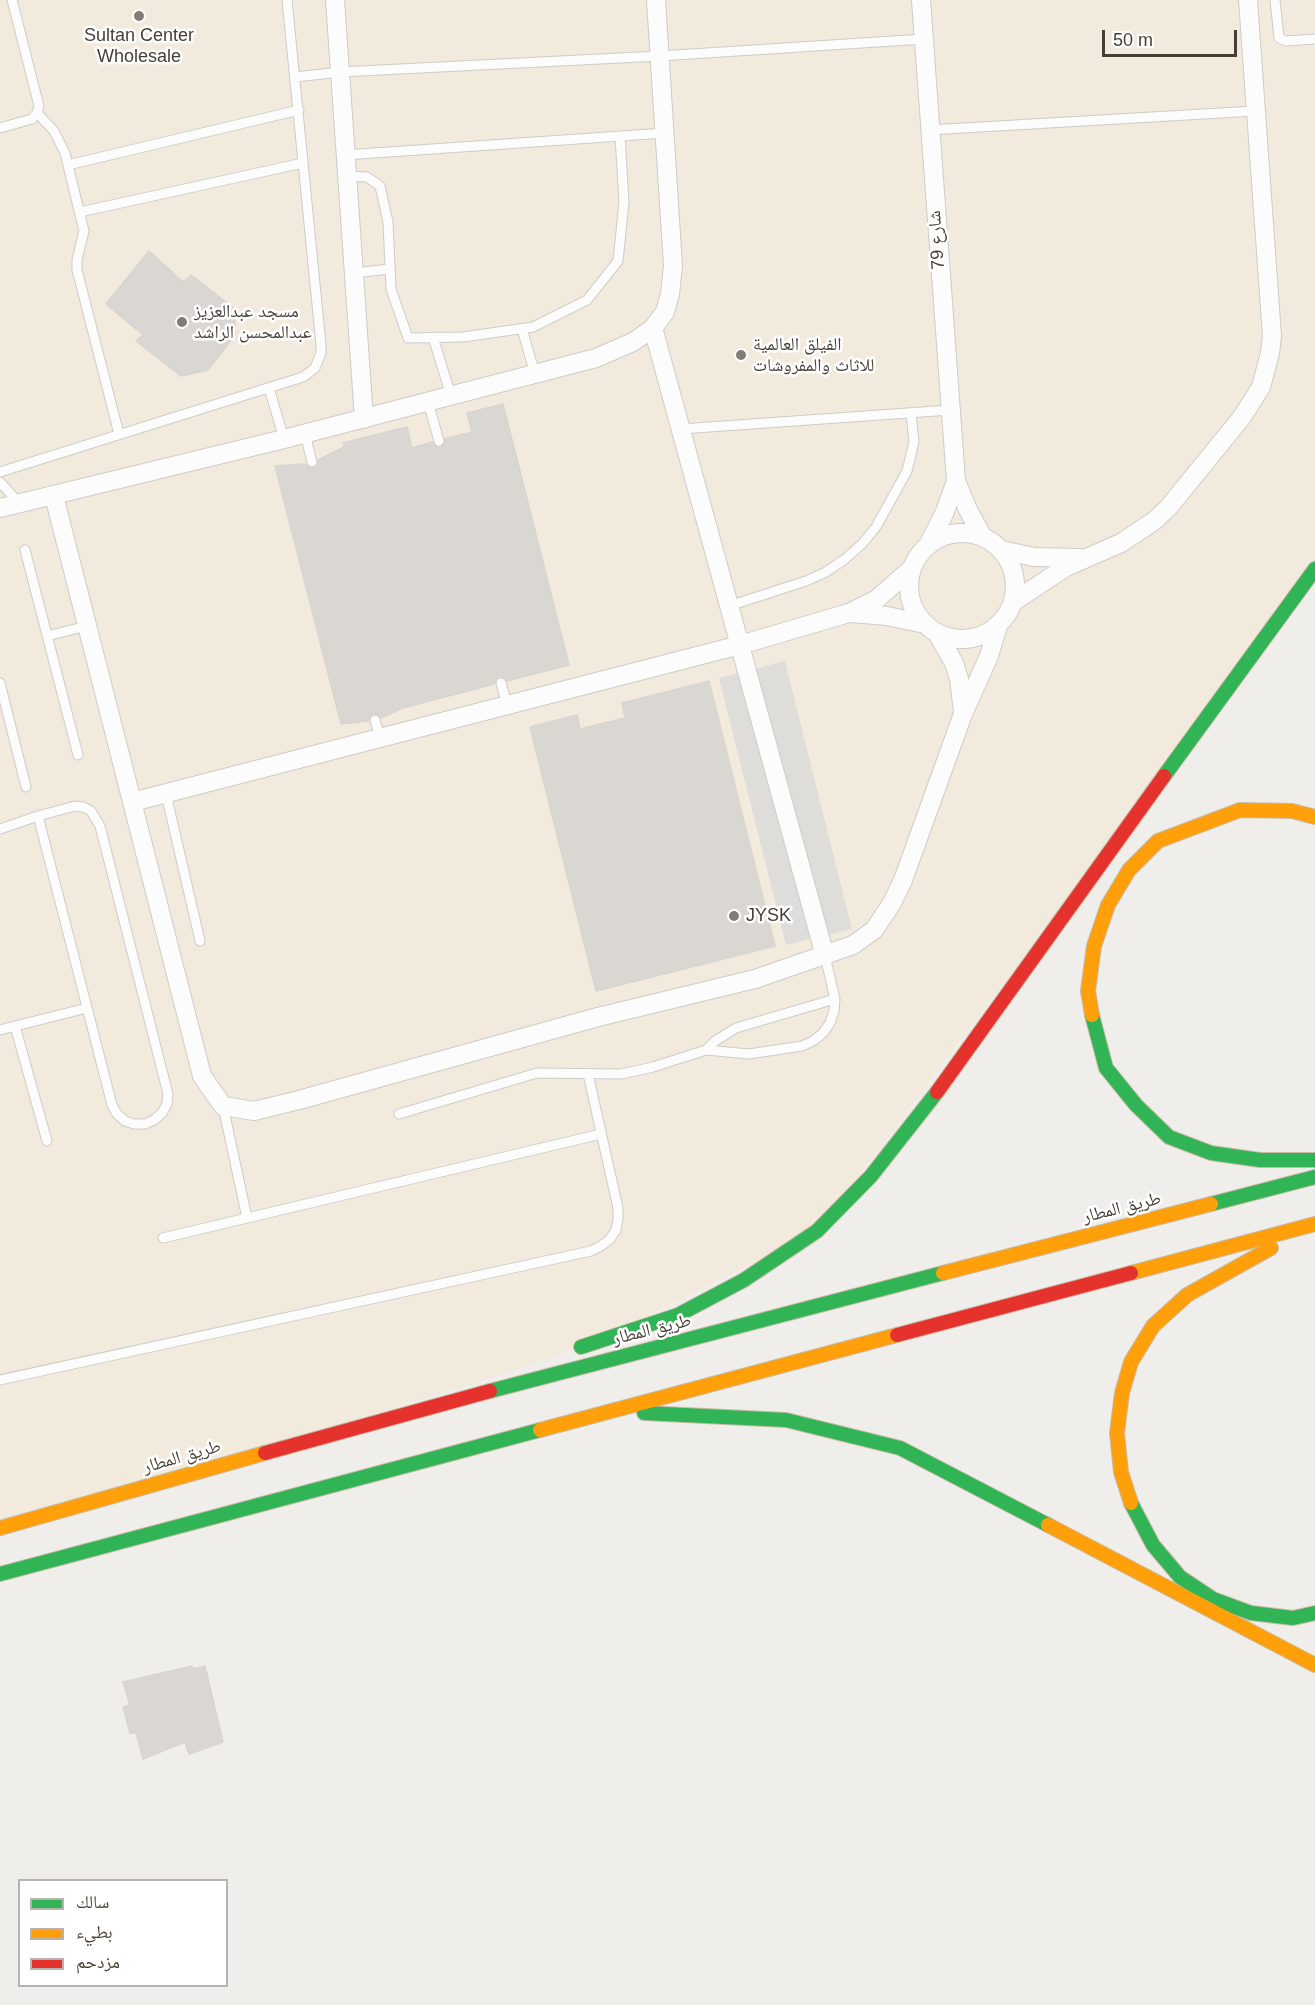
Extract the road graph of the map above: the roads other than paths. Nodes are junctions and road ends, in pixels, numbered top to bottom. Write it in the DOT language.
graph roads {
  1 [pos="12,0"];
  2 [pos="287,0"];
  3 [pos="335,0"];
  4 [pos="656,0"];
  5 [pos="921,0"];
  6 [pos="1248,0"];
  7 [pos="1275,0"];
  8 [pos="924,39"];
  9 [pos="1315,39"];
  10 [pos="660,56"];
  11 [pos="340,72"];
  12 [pos="295,77"];
  13 [pos="298,110"];
  14 [pos="1255,111"];
  15 [pos="37,113"];
  16 [pos="0,128"];
  17 [pos="929,130"];
  18 [pos="665,133"];
  19 [pos="620,136"];
  20 [pos="345,154"];
  21 [pos="303,163"];
  22 [pos="68,165"];
  23 [pos="347,176"];
  24 [pos="80,212"];
  25 [pos="390,269"];
  26 [pos="354,273"];
  27 [pos="653,328"];
  28 [pos="522,329"];
  29 [pos="433,338"];
  30 [pos="536,374"];
  31 [pos="269,388"];
  32 [pos="451,396"];
  33 [pos="428,402"];
  34 [pos="950,410"];
  35 [pos="911,413"];
  36 [pos="364,419"];
  37 [pos="681,429"];
  38 [pos="119,434"];
  39 [pos="305,434"];
  40 [pos="284,439"];
  41 [pos="439,441"];
  42 [pos="312,462"];
  43 [pos="0,472"];
  44 [pos="956,481"];
  45 [pos="0,482"];
  46 [pos="54,496"];
  47 [pos="20,504"];
  48 [pos="0,508"];
  49 [pos="983,537"];
  50 [pos="928,545"];
  51 [pos="25,550"];
  52 [pos="1001,550"];
  53 [pos="1085,557"];
  54 [pos="912,568"];
  55 [pos="1315,569"];
  56 [pos="1013,602"];
  57 [pos="729,606"];
  58 [pos="849,613"];
  59 [pos="87,626"];
  60 [pos="998,626"];
  61 [pos="931,629"];
  62 [pos="47,636"];
  63 [pos="740,645"];
  64 [pos="0,683"];
  65 [pos="501,683"];
  66 [pos="507,705"];
  67 [pos="963,714"];
  68 [pos="375,720"];
  69 [pos="380,738"];
  70 [pos="78,755"];
  71 [pos="26,787"];
  72 [pos="166,794"];
  73 [pos="132,802"];
  74 [pos="38,816"];
  75 [pos="1315,817"];
  76 [pos="0,829"];
  77 [pos="200,941"];
  78 [pos="825,956"];
  79 [pos="835,999"];
  80 [pos="87,1008"];
  81 [pos="15,1026"];
  82 [pos="0,1030"];
  83 [pos="706,1050"];
  84 [pos="588,1074"];
  85 [pos="223,1106"];
  86 [pos="399,1114"];
  87 [pos="601,1134"];
  88 [pos="47,1141"];
  89 [pos="1315,1160"];
  90 [pos="1315,1177"];
  91 [pos="247,1218"];
  92 [pos="1313,1225"];
  93 [pos="163,1238"];
  94 [pos="571,1350"];
  95 [pos="516,1370"];
  96 [pos="0,1380"];
  97 [pos="427,1407"];
  98 [pos="613,1411"];
  99 [pos="0,1528"];
  100 [pos="0,1574"];
  101 [pos="1315,1613"];
  102 [pos="1315,1665"];
  1 -- 15 [label="lane"];
  2 -- 12 [label="lane"];
  3 -- 11 [label="street"];
  4 -- 10 [label="street"];
  5 -- 8 [label="street, شارع 79"];
  6 -- 14 [label="street"];
  7 -- 9 [label="lane"];
  8 -- 10 [label="lane"];
  8 -- 17 [label="street, شارع 79"];
  10 -- 11 [label="lane"];
  10 -- 18 [label="street"];
  11 -- 12 [label="lane"];
  11 -- 20 [label="street"];
  12 -- 13 [label="lane"];
  13 -- 21 [label="lane"];
  13 -- 22 [label="lane"];
  14 -- 17 [label="lane"];
  14 -- 53 [label="street"];
  15 -- 16 [label="lane"];
  15 -- 22 [label="lane"];
  17 -- 34 [label="street, شارع 79"];
  18 -- 19 [label="lane"];
  18 -- 27 [label="street"];
  19 -- 20 [label="lane"];
  19 -- 28 [label="lane"];
  20 -- 23 [label="street"];
  21 -- 24 [label="lane"];
  21 -- 31 [label="lane"];
  22 -- 24 [label="lane"];
  23 -- 25 [label="lane"];
  23 -- 26 [label="street"];
  24 -- 38 [label="lane"];
  25 -- 26 [label="lane"];
  25 -- 29 [label="lane"];
  26 -- 36 [label="street"];
  27 -- 30 [label="street"];
  27 -- 37 [label="street"];
  28 -- 29 [label="lane"];
  28 -- 30 [label="lane"];
  29 -- 32 [label="lane"];
  30 -- 32 [label="street"];
  31 -- 38 [label="lane"];
  31 -- 40 [label="lane"];
  32 -- 33 [label="street"];
  33 -- 36 [label="street"];
  33 -- 41 [label="lane"];
  34 -- 35 [label="lane"];
  34 -- 44 [label="street, شارع 79"];
  35 -- 37 [label="lane"];
  35 -- 57 [label="lane"];
  36 -- 39 [label="street"];
  37 -- 57 [label="street"];
  38 -- 43 [label="lane"];
  39 -- 40 [label="street"];
  39 -- 42 [label="lane"];
  40 -- 46 [label="street"];
  44 -- 49 [label="street, شارع 79"];
  44 -- 50 [label="street, شارع 79"];
  45 -- 47 [label="lane"];
  46 -- 47 [label="street"];
  46 -- 59 [label="street"];
  47 -- 48 [label="street"];
  49 -- 50 [label="street"];
  49 -- 52 [label="street"];
  50 -- 54 [label="street"];
  51 -- 62 [label="lane"];
  52 -- 53 [label="street"];
  52 -- 56 [label="street"];
  53 -- 56 [label="street"];
  54 -- 58 [label="street"];
  54 -- 61 [label="street"];
  55 -- 94 [label="highway"];
  56 -- 60 [label="street"];
  57 -- 63 [label="street"];
  58 -- 61 [label="street"];
  58 -- 63 [label="street"];
  59 -- 62 [label="lane"];
  59 -- 73 [label="street"];
  60 -- 61 [label="street"];
  60 -- 67 [label="street"];
  61 -- 67 [label="street"];
  62 -- 70 [label="lane"];
  63 -- 66 [label="street"];
  63 -- 78 [label="street"];
  64 -- 71 [label="lane"];
  65 -- 66 [label="lane"];
  66 -- 69 [label="street"];
  67 -- 78 [label="street"];
  68 -- 69 [label="lane"];
  69 -- 72 [label="street"];
  72 -- 73 [label="street"];
  72 -- 77 [label="lane"];
  73 -- 85 [label="street"];
  74 -- 76 [label="lane"];
  74 -- 80 [label="lane"];
  74 -- 80 [label="lane"];
  75 -- 89 [label="highway"];
  78 -- 79 [label="lane"];
  78 -- 85 [label="street"];
  79 -- 83 [label="lane"];
  79 -- 83 [label="lane"];
  80 -- 81 [label="lane"];
  81 -- 82 [label="lane"];
  81 -- 88 [label="lane"];
  83 -- 84 [label="lane"];
  84 -- 86 [label="lane"];
  84 -- 87 [label="lane"];
  85 -- 91 [label="lane"];
  87 -- 91 [label="lane"];
  87 -- 96 [label="lane"];
  90 -- 97 [label="highway, طريق المطار"];
  91 -- 93 [label="lane"];
  92 -- 98 [label="highway"];
  92 -- 101 [label="highway"];
  95 -- 97 [label="highway"];
  97 -- 99 [label="highway, طريق المطار"];
  98 -- 100 [label="highway"];
  98 -- 102 [label="highway"];
}
